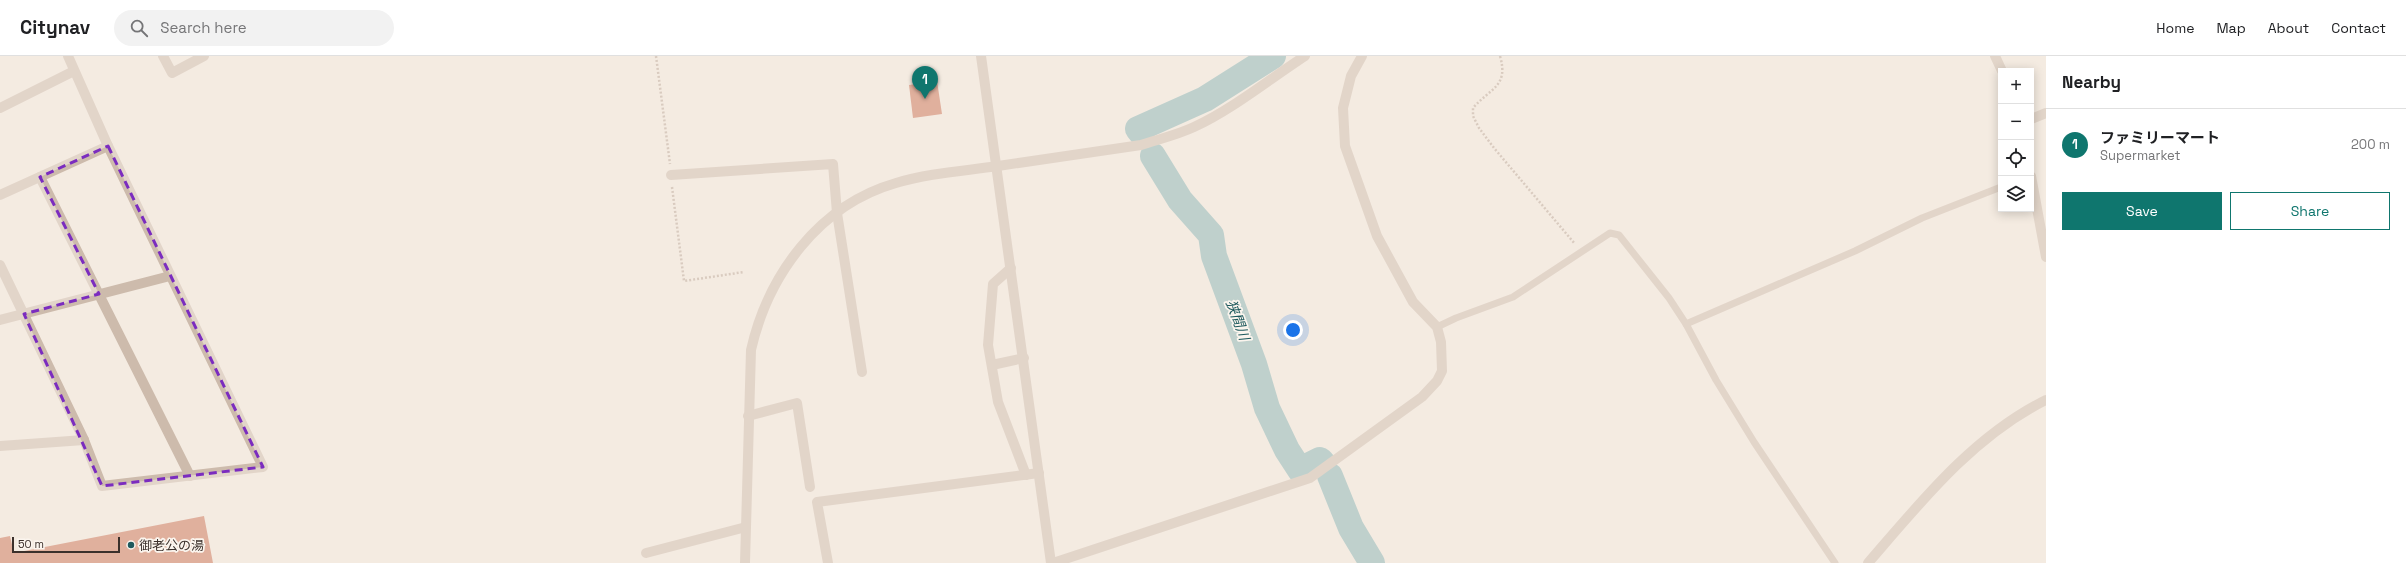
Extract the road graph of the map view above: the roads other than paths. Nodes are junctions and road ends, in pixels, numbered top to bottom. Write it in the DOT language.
graph roads {
  1 [pos="68,56"];
  2 [pos="163,56"];
  3 [pos="204,56"];
  4 [pos="981,56"];
  5 [pos="1305,56"];
  6 [pos="1362,56"];
  7 [pos="1995,56"];
  8 [pos="2001,68"];
  9 [pos="74,71"];
  10 [pos="0,108"];
  11 [pos="2046,113"];
  12 [pos="2034,118"];
  13 [pos="108,146"];
  14 [pos="996,166"];
  15 [pos="671,175"];
  16 [pos="40,177"];
  17 [pos="1998,188"];
  18 [pos="2034,192"];
  19 [pos="0,195"];
  20 [pos="837,213"];
  21 [pos="2046,257"];
  22 [pos="0,265"];
  23 [pos="1011,268"];
  24 [pos="170,276"];
  25 [pos="99,294"];
  26 [pos="24,314"];
  27 [pos="0,320"];
  28 [pos="1686,324"];
  29 [pos="1437,327"];
  30 [pos="1024,358"];
  31 [pos="992,365"];
  32 [pos="862,372"];
  33 [pos="2046,400"];
  34 [pos="748,416"];
  35 [pos="84,440"];
  36 [pos="0,446"];
  37 [pos="1039,473"];
  38 [pos="1026,475"];
  39 [pos="190,476"];
  40 [pos="810,487"];
  41 [pos="746,527"];
  42 [pos="646,553"];
  43 [pos="744,563"];
  44 [pos="828,563"];
  45 [pos="1052,563"];
  46 [pos="1835,563"];
  47 [pos="1868,563"];
  1 -- 9 [label="street"];
  2 -- 3 [label="street"];
  4 -- 14 [label="street"];
  5 -- 14 [label="street"];
  6 -- 29 [label="street"];
  7 -- 8 [label="street"];
  9 -- 10 [label="street"];
  9 -- 13 [label="street"];
  11 -- 12 [label="street"];
  13 -- 16 [label="street"];
  13 -- 24 [label="street"];
  14 -- 20 [label="street"];
  14 -- 23 [label="street"];
  15 -- 20 [label="street"];
  16 -- 19 [label="street"];
  16 -- 25 [label="street"];
  17 -- 28 [label="lane"];
  18 -- 21 [label="street"];
  20 -- 32 [label="street"];
  20 -- 34 [label="street"];
  22 -- 26 [label="street"];
  23 -- 30 [label="street"];
  23 -- 31 [label="street"];
  24 -- 25 [label="street"];
  24 -- 39 [label="street"];
  25 -- 26 [label="street"];
  25 -- 39 [label="street"];
  26 -- 27 [label="street"];
  26 -- 35 [label="street"];
  28 -- 29 [label="lane"];
  28 -- 46 [label="lane"];
  29 -- 45 [label="street"];
  30 -- 31 [label="street"];
  30 -- 37 [label="street"];
  31 -- 38 [label="street"];
  33 -- 47 [label="street"];
  34 -- 40 [label="street"];
  34 -- 41 [label="street"];
  35 -- 36 [label="street"];
  35 -- 39 [label="street"];
  37 -- 38 [label="street"];
  37 -- 45 [label="street"];
  38 -- 44 [label="street"];
  41 -- 42 [label="street"];
  41 -- 43 [label="street"];
}
